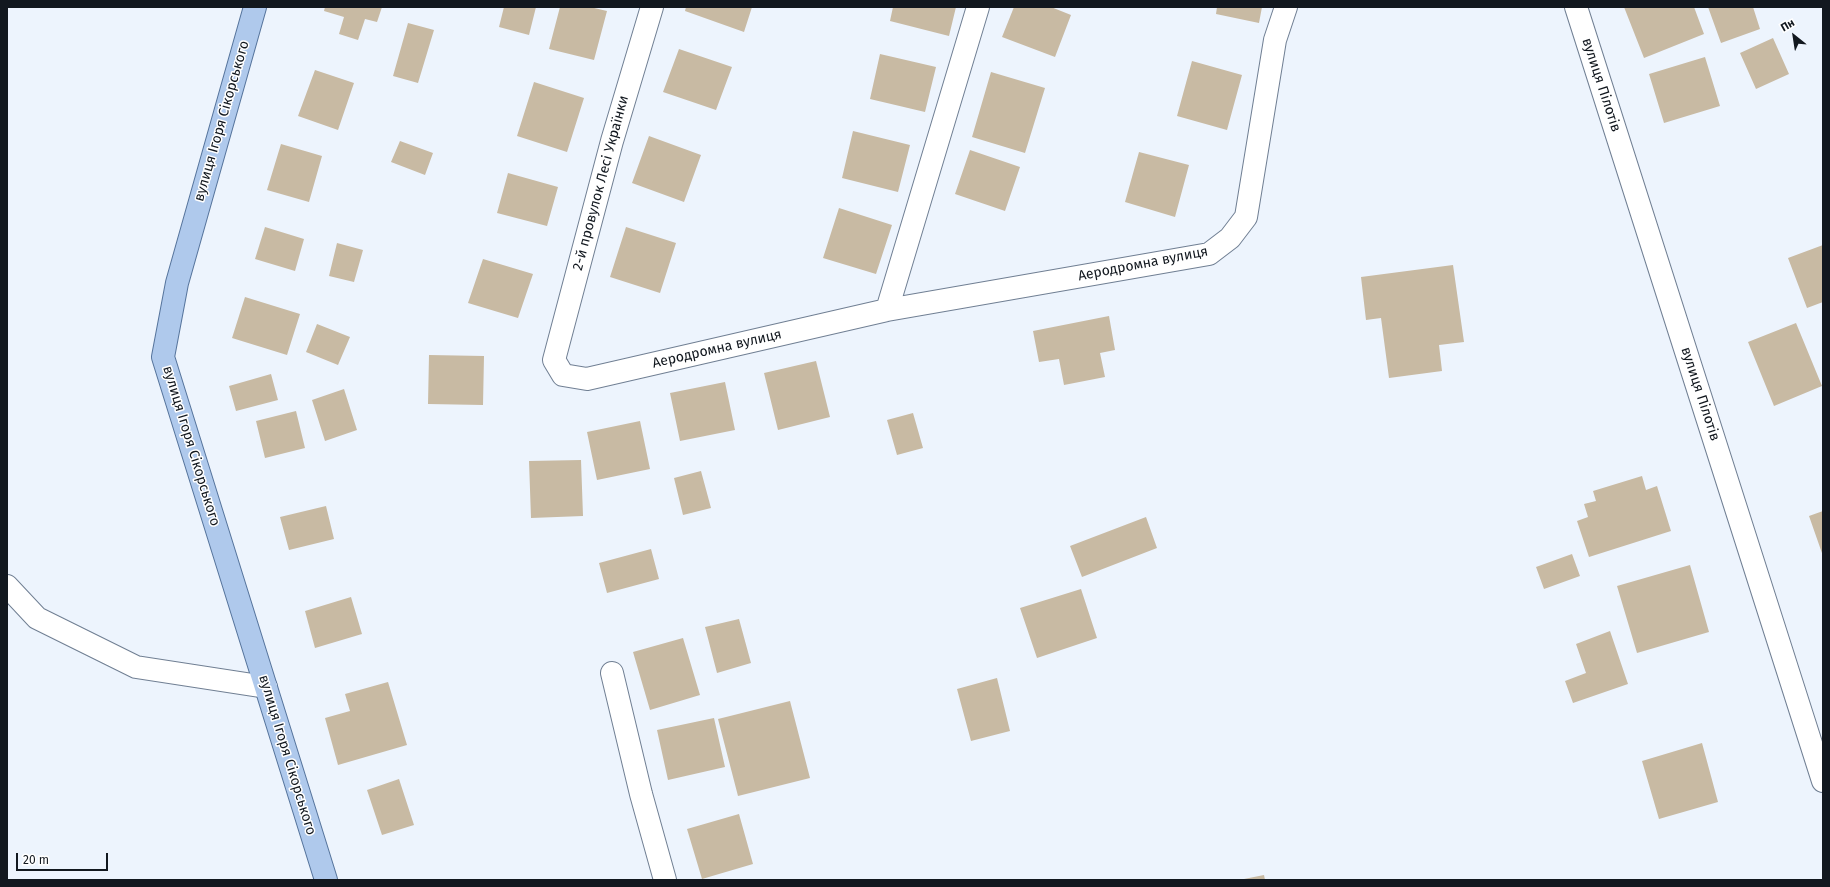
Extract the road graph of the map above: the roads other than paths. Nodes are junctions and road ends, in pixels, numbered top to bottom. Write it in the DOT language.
graph roads {
  1 [pos="255,7"];
  2 [pos="652,7"];
  3 [pos="978,7"];
  4 [pos="1286,7"];
  5 [pos="1576,7"];
  6 [pos="887,310"];
  7 [pos="554,360"];
  8 [pos="7,586"];
  9 [pos="612,673"];
  10 [pos="266,687"];
  11 [pos="1823,781"];
  12 [pos="326,880"];
  13 [pos="665,880"];
  1 -- 10 [label="main road, вулиця Ігоря Сікорського"];
  2 -- 7 [label="street, 2-й провулок Лесі Українки"];
  3 -- 6 [label="street"];
  4 -- 6 [label="street, Аеродромна вулиця"];
  5 -- 11 [label="street, вулиця Пілотів"];
  6 -- 7 [label="street, Аеродромна вулиця"];
  8 -- 10 [label="street"];
  9 -- 13 [label="street"];
  10 -- 12 [label="main road, вулиця Ігоря Сікорського"];
}
